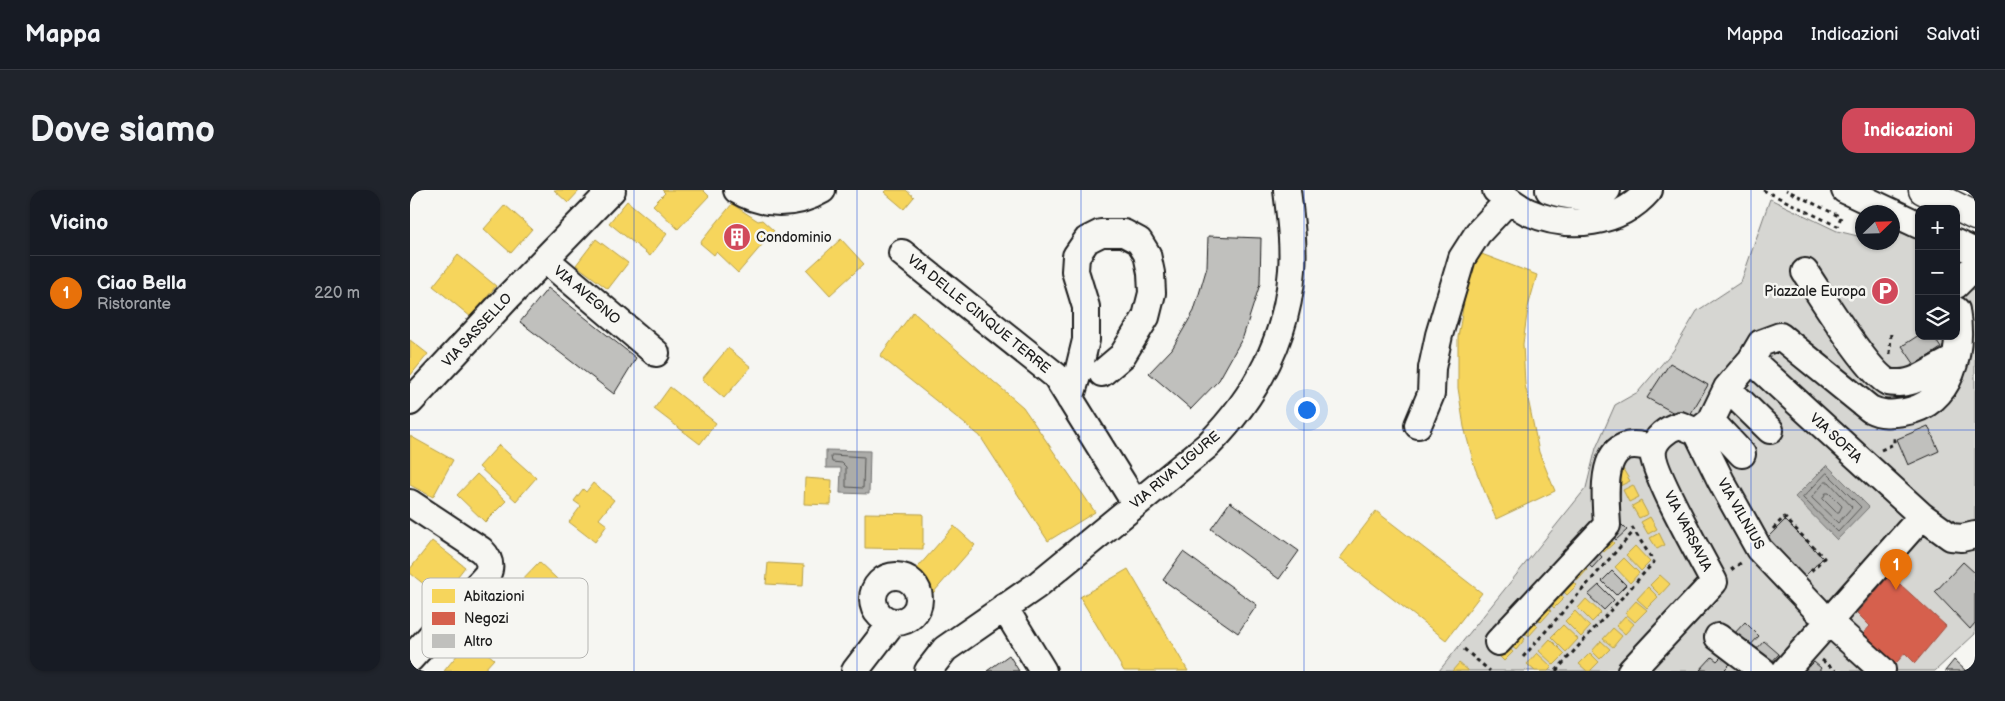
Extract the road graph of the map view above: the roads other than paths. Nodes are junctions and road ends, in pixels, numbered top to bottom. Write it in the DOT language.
graph roads {
  1 [pos="612,190"];
  2 [pos="737,190"];
  3 [pos="822,190"];
  4 [pos="1287,190"];
  5 [pos="1549,190"];
  6 [pos="1607,190"];
  7 [pos="1648,190"];
  8 [pos="1845,190"];
  9 [pos="1922,190"];
  10 [pos="1502,195"];
  11 [pos="1975,216"];
  12 [pos="1911,221"];
  13 [pos="1960,245"];
  14 [pos="1975,252"];
  15 [pos="902,253"];
  16 [pos="545,260"];
  17 [pos="1975,266"];
  18 [pos="1805,272"];
  19 [pos="1960,281"];
  20 [pos="1957,340"];
  21 [pos="656,353"];
  22 [pos="1751,360"];
  23 [pos="1955,360"];
  24 [pos="1102,373"];
  25 [pos="1727,388"];
  26 [pos="1070,399"];
  27 [pos="410,402"];
  28 [pos="1418,426"];
  29 [pos="1704,427"];
  30 [pos="1770,430"];
  31 [pos="1653,449"];
  32 [pos="1742,454"];
  33 [pos="410,503"];
  34 [pos="1135,503"];
  35 [pos="1922,516"];
  36 [pos="1973,533"];
  37 [pos="484,578"];
  38 [pos="1004,607"];
  39 [pos="1823,616"];
  40 [pos="892,623"];
  41 [pos="1718,637"];
  42 [pos="1498,642"];
  43 [pos="422,646"];
  44 [pos="410,659"];
  45 [pos="1882,670"];
  46 [pos="855,671"];
  47 [pos="928,671"];
  48 [pos="1043,671"];
  49 [pos="1632,671"];
  50 [pos="1763,671"];
  51 [pos="1785,671"];
  1 -- 16 [label="street, VIA AVEGNO"];
  2 -- 3 [label="street"];
  4 -- 34 [label="street, VIA RIVA LIGURE"];
  5 -- 6 [label="street"];
  7 -- 10 [label="street"];
  8 -- 12 [label="street"];
  9 -- 11 [label="highway"];
  10 -- 28 [label="street"];
  13 -- 14 [label="street"];
  15 -- 26 [label="street, VIA DELLE CINQUE TERRE"];
  16 -- 21 [label="street, VIA AVEGNO"];
  16 -- 27 [label="street, VIA SASSELLO"];
  17 -- 19 [label="street"];
  18 -- 23 [label="street"];
  20 -- 23 [label="street"];
  22 -- 23 [label="street"];
  22 -- 25 [label="street"];
  22 -- 35 [label="street, VIA SOFIA"];
  24 -- 26 [label="street"];
  25 -- 29 [label="street"];
  25 -- 30 [label="street"];
  26 -- 34 [label="street, VIA DELLE CINQUE TERRE"];
  29 -- 31 [label="street"];
  29 -- 32 [label="street"];
  29 -- 39 [label="street, VIA VILNIUS"];
  31 -- 42 [label="street"];
  31 -- 49 [label="street, VIA VARSAVIA"];
  33 -- 37 [label="street"];
  34 -- 38 [label="street, VIA RIVA LIGURE"];
  35 -- 36 [label="street, VIA SOFIA"];
  35 -- 39 [label="street"];
  38 -- 47 [label="street, VIA RIVA LIGURE"];
  38 -- 48 [label="street"];
  39 -- 45 [label="street, VIA VILNIUS"];
  39 -- 51 [label="street"];
  40 -- 46 [label="street"];
  41 -- 50 [label="street"];
  43 -- 44 [label="street"];
}
